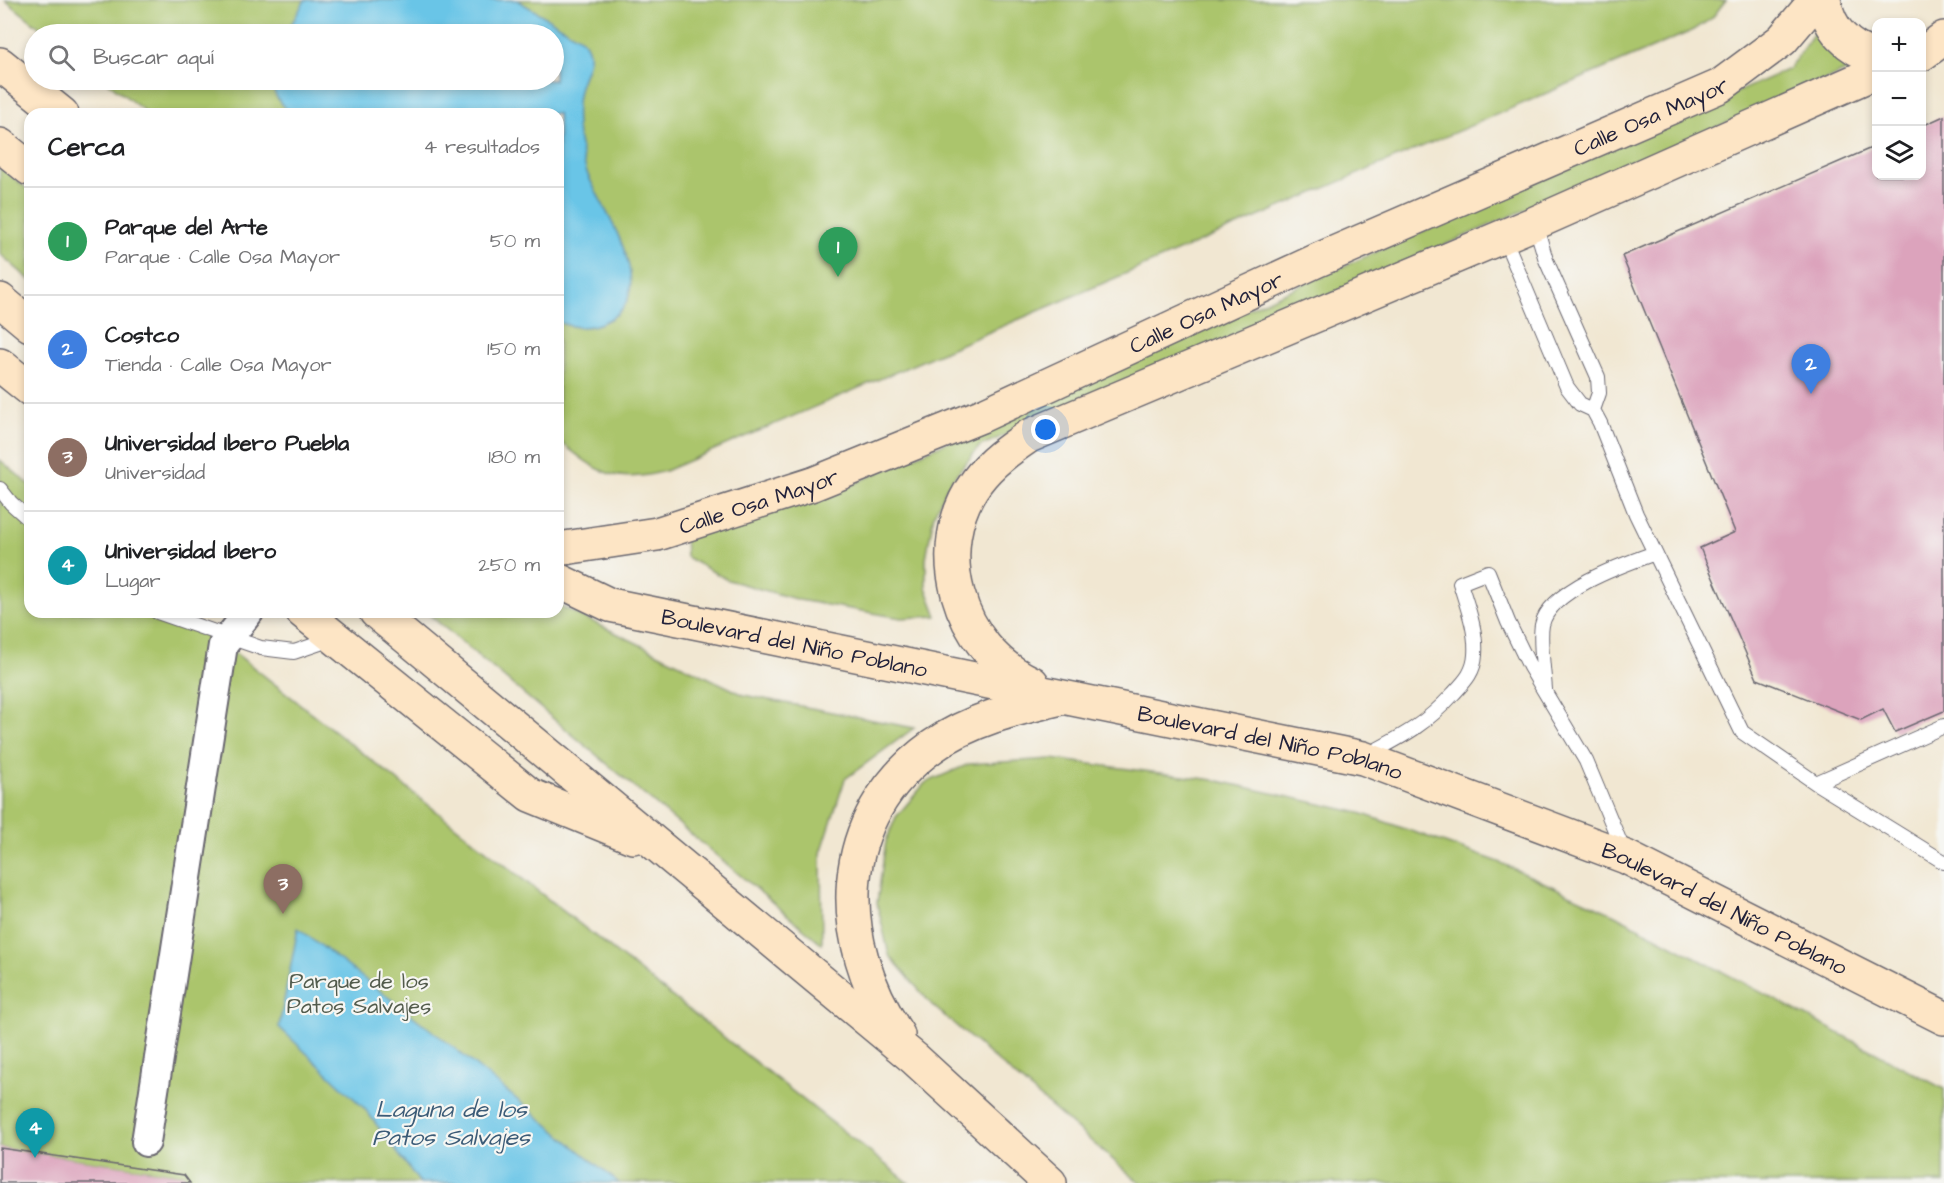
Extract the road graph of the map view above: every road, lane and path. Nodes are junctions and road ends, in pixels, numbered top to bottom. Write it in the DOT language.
graph roads {
  1 [pos="1816,0"];
  2 [pos="1824,0"];
  3 [pos="1872,56"];
  4 [pos="0,64"];
  5 [pos="1872,74"];
  6 [pos="24,83"];
  7 [pos="32,90"];
  8 [pos="55,108"];
  9 [pos="0,145"];
  10 [pos="24,164"];
  11 [pos="1535,223"];
  12 [pos="1503,235"];
  13 [pos="0,300"];
  14 [pos="24,320"];
  15 [pos="0,365"];
  16 [pos="24,384"];
  17 [pos="1593,410"];
  18 [pos="0,489"];
  19 [pos="24,515"];
  20 [pos="571,547"];
  21 [pos="1655,553"];
  22 [pos="564,583"];
  23 [pos="174,618"];
  24 [pos="244,618"];
  25 [pos="310,618"];
  26 [pos="383,618"];
  27 [pos="228,637"];
  28 [pos="335,638"];
  29 [pos="1546,692"];
  30 [pos="1067,696"];
  31 [pos="1944,726"];
  32 [pos="1363,758"];
  33 [pos="1816,783"];
  34 [pos="662,849"];
  35 [pos="1626,857"];
  36 [pos="1944,862"];
  37 [pos="1944,1018"];
  38 [pos="915,1059"];
  39 [pos="146,1142"];
  40 [pos="1050,1183"];
  1 -- 20 [label="street, Calle Osa Mayor"];
  2 -- 3 [label="street"];
  4 -- 6 [label="street"];
  5 -- 11 [label="street, Calle Osa Mayor"];
  7 -- 8 [label="street"];
  9 -- 10 [label="street"];
  11 -- 12 [label="street, Calle Osa Mayor"];
  11 -- 17 [label="lane"];
  12 -- 17 [label="lane"];
  12 -- 30 [label="street, Calle Osa Mayor"];
  13 -- 14 [label="street"];
  15 -- 16 [label="street"];
  17 -- 21 [label="lane"];
  18 -- 19 [label="lane"];
  21 -- 29 [label="lane"];
  21 -- 33 [label="lane"];
  22 -- 30 [label="street, Boulevard del Niño Poblano"];
  23 -- 27 [label="lane"];
  24 -- 27 [label="street"];
  25 -- 28 [label="street"];
  26 -- 34 [label="street"];
  27 -- 28 [label="lane"];
  27 -- 39 [label="street"];
  28 -- 34 [label="street"];
  29 -- 32 [label="lane"];
  29 -- 35 [label="lane"];
  30 -- 32 [label="street, Boulevard del Niño Poblano"];
  30 -- 38 [label="street"];
  31 -- 33 [label="lane"];
  32 -- 35 [label="street, Boulevard del Niño Poblano"];
  33 -- 36 [label="lane"];
  34 -- 38 [label="street"];
  35 -- 37 [label="street, Boulevard del Niño Poblano"];
  38 -- 40 [label="street"];
}
